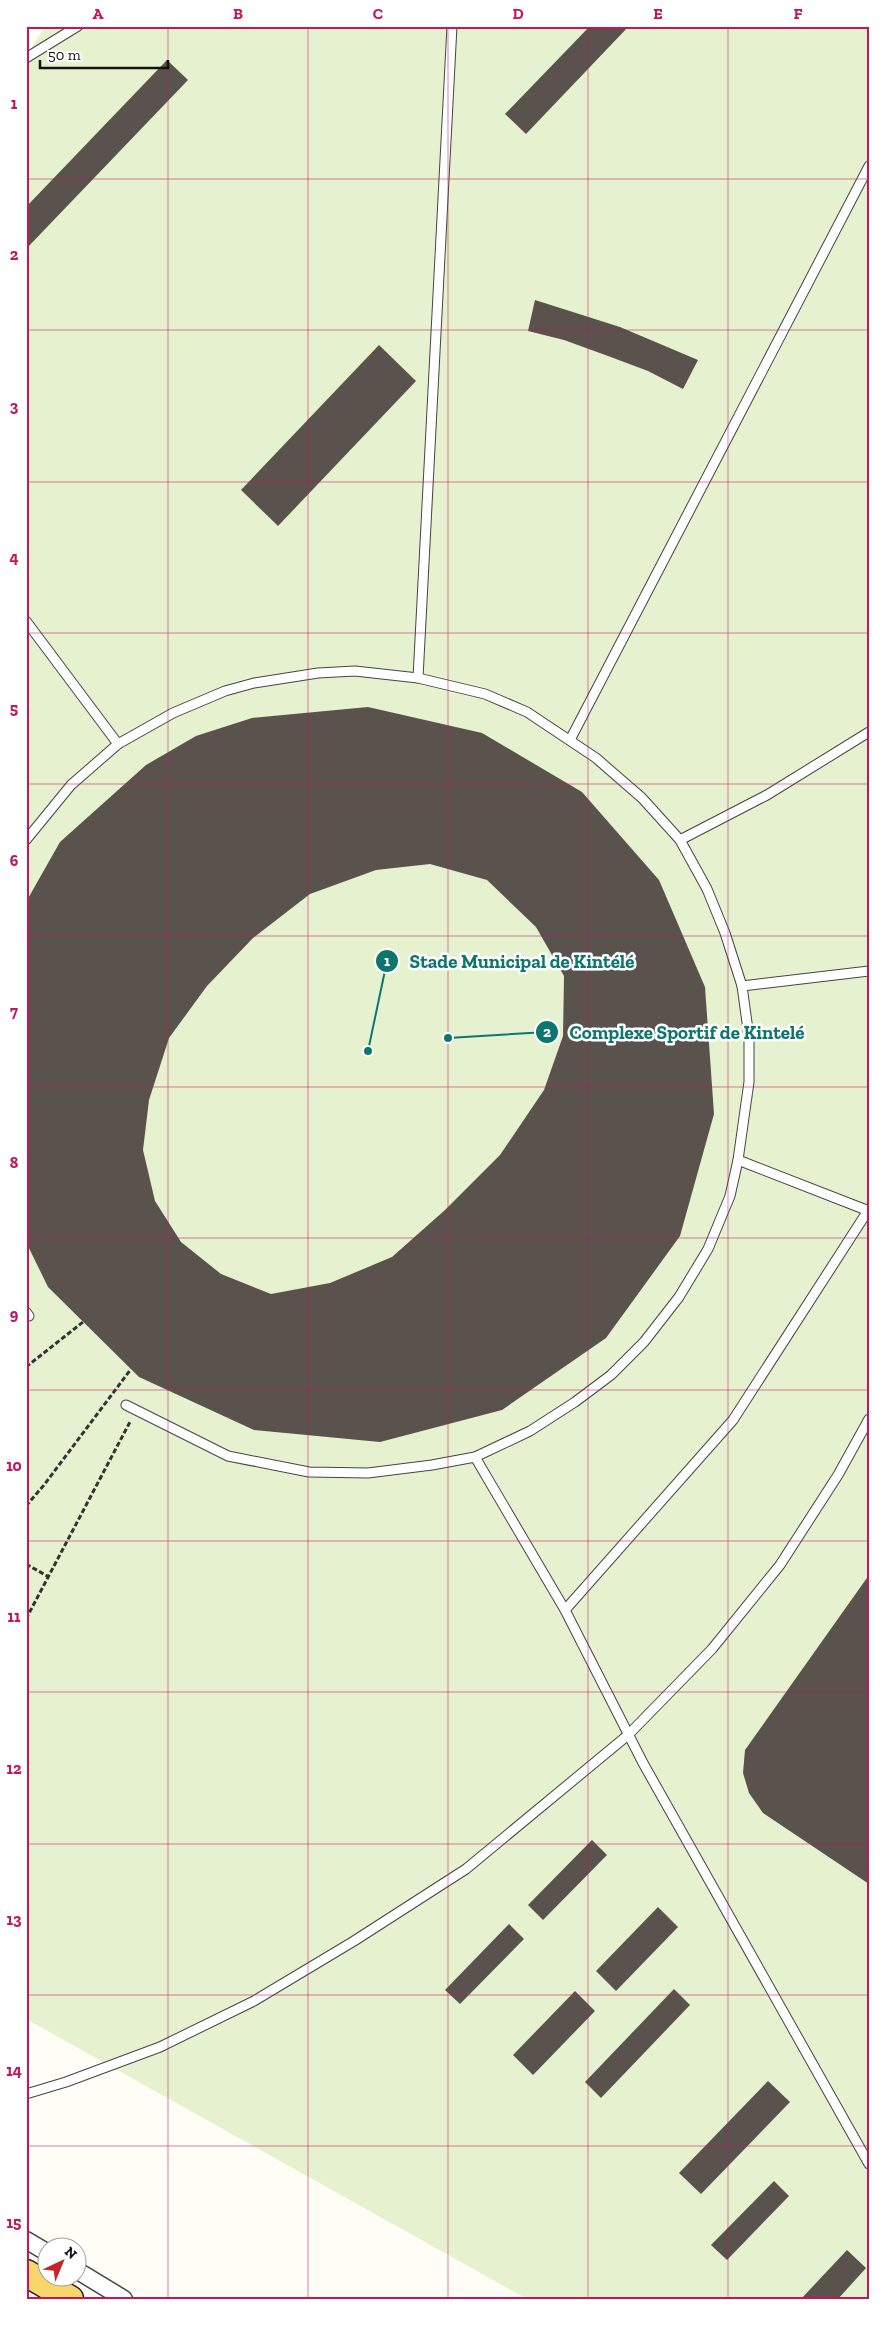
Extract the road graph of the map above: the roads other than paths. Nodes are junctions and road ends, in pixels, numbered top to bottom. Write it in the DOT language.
graph roads {
  1 [pos="78,26"];
  2 [pos="452,26"];
  3 [pos="26,58"];
  4 [pos="869,166"];
  5 [pos="26,621"];
  6 [pos="418,678"];
  7 [pos="869,732"];
  8 [pos="570,740"];
  9 [pos="118,744"];
  10 [pos="26,840"];
  11 [pos="680,840"];
  12 [pos="869,971"];
  13 [pos="742,986"];
  14 [pos="738,1160"];
  15 [pos="869,1211"];
  16 [pos="126,1405"];
  17 [pos="869,1419"];
  18 [pos="475,1457"];
  19 [pos="564,1610"];
  20 [pos="628,1735"];
  21 [pos="26,2094"];
  22 [pos="869,2164"];
  23 [pos="26,2240"];
  24 [pos="38,2247"];
  25 [pos="26,2273"];
  26 [pos="88,2277"];
  27 [pos="70,2299"];
  28 [pos="124,2299"];
  1 -- 3 [label="lane"];
  2 -- 6 [label="lane"];
  4 -- 8 [label="lane"];
  5 -- 9 [label="lane"];
  6 -- 8 [label="lane"];
  6 -- 9 [label="lane"];
  7 -- 11 [label="lane"];
  8 -- 11 [label="lane"];
  9 -- 10 [label="lane"];
  11 -- 13 [label="lane"];
  12 -- 13 [label="lane"];
  13 -- 14 [label="lane"];
  14 -- 15 [label="lane"];
  14 -- 18 [label="lane"];
  15 -- 19 [label="lane"];
  16 -- 18 [label="lane"];
  17 -- 20 [label="lane"];
  18 -- 19 [label="lane"];
  19 -- 20 [label="lane"];
  20 -- 21 [label="lane"];
  20 -- 22 [label="lane"];
  23 -- 24 [label="street"];
  25 -- 27 [label="main road"];
  26 -- 28 [label="street"];
}
